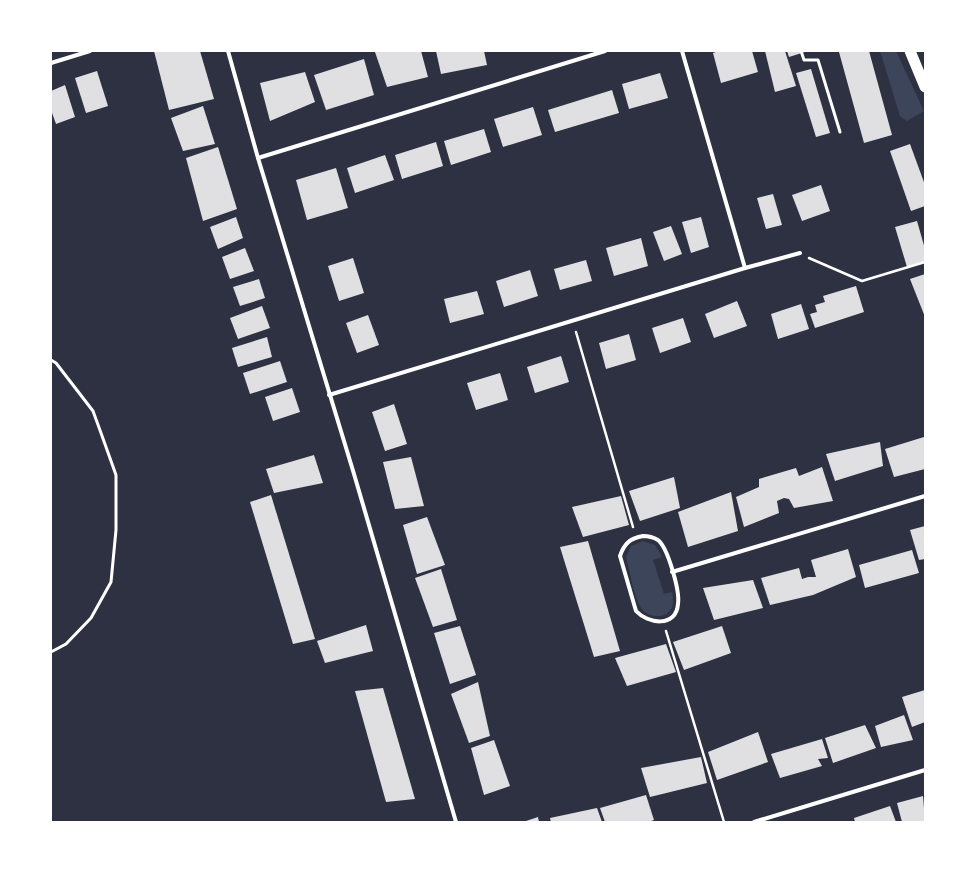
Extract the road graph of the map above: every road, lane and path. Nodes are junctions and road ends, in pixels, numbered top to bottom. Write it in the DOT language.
graph roads {
  1 [pos="90,51"];
  2 [pos="228,51"];
  3 [pos="605,51"];
  4 [pos="682,51"];
  5 [pos="801,51"];
  6 [pos="910,51"];
  7 [pos="51,63"];
  8 [pos="925,87"];
  9 [pos="840,132"];
  10 [pos="258,158"];
  11 [pos="800,253"];
  12 [pos="925,262"];
  13 [pos="745,268"];
  14 [pos="573,321"];
  15 [pos="51,360"];
  16 [pos="329,395"];
  17 [pos="925,496"];
  18 [pos="636,537"];
  19 [pos="672,572"];
  20 [pos="663,622"];
  21 [pos="51,652"];
  22 [pos="925,770"];
  23 [pos="456,822"];
  24 [pos="724,822"];
  25 [pos="754,822"];
  1 -- 7 [label="street"];
  2 -- 10 [label="street"];
  3 -- 10 [label="street"];
  4 -- 13 [label="street"];
  5 -- 9 [label="lane"];
  6 -- 8 [label="highway"];
  10 -- 16 [label="street"];
  11 -- 12 [label="path"];
  11 -- 13 [label="street"];
  13 -- 14 [label="street"];
  14 -- 16 [label="street"];
  14 -- 18 [label="path"];
  15 -- 21 [label="lane"];
  16 -- 23 [label="street"];
  17 -- 19 [label="street"];
  18 -- 19 [label="street"];
  18 -- 20 [label="street"];
  19 -- 20 [label="street"];
  20 -- 24 [label="path"];
  22 -- 25 [label="street"];
}
